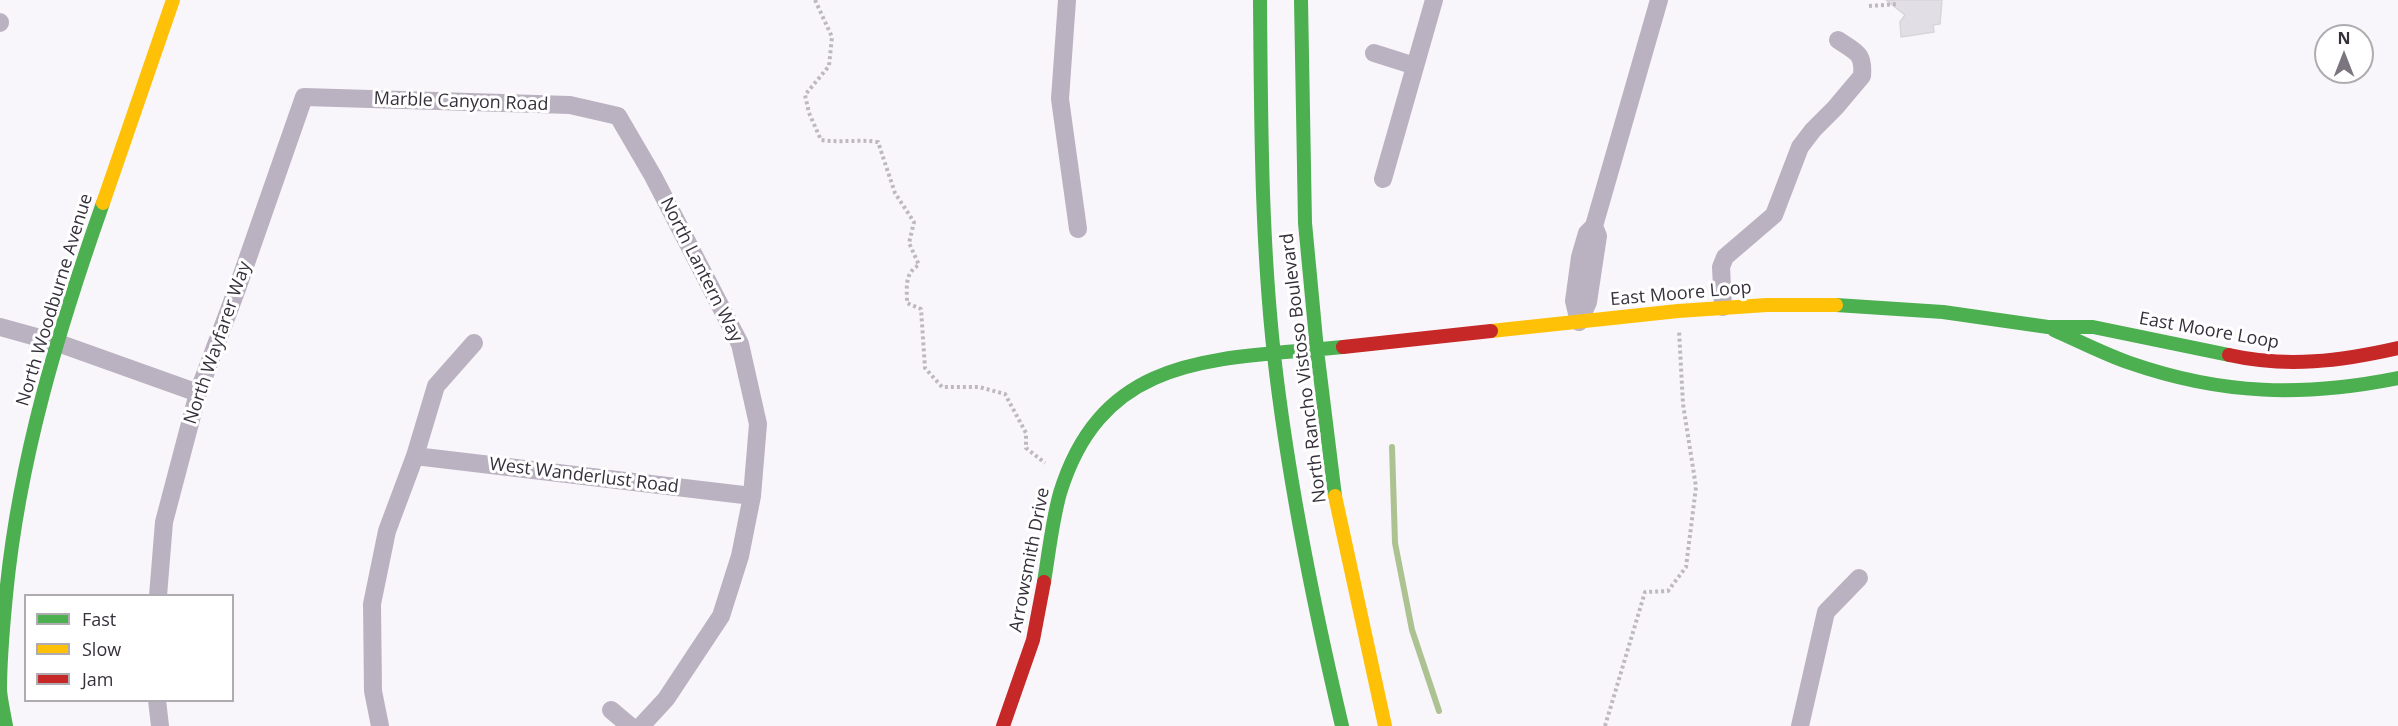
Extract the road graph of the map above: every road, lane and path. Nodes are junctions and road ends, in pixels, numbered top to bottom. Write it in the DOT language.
graph roads {
  1 [pos="173,0"];
  2 [pos="815,0"];
  3 [pos="1067,0"];
  4 [pos="1260,0"];
  5 [pos="1302,0"];
  6 [pos="1434,0"];
  7 [pos="1659,0"];
  8 [pos="1898,4"];
  9 [pos="1869,6"];
  10 [pos="1838,40"];
  11 [pos="1374,53"];
  12 [pos="1415,66"];
  13 [pos="304,97"];
  14 [pos="618,116"];
  15 [pos="1383,179"];
  16 [pos="1078,229"];
  17 [pos="1723,307"];
  18 [pos="1678,310"];
  19 [pos="1579,322"];
  20 [pos="0,327"];
  21 [pos="2048,327"];
  22 [pos="58,342"];
  23 [pos="474,343"];
  24 [pos="2398,348"];
  25 [pos="1317,350"];
  26 [pos="1274,354"];
  27 [pos="2398,378"];
  28 [pos="198,393"];
  29 [pos="415,456"];
  30 [pos="1046,463"];
  31 [pos="752,496"];
  32 [pos="1859,578"];
  33 [pos="158,594"];
  34 [pos="157,702"];
  35 [pos="611,710"];
  36 [pos="6,726"];
  37 [pos="160,726"];
  38 [pos="380,726"];
  39 [pos="630,726"];
  40 [pos="641,726"];
  41 [pos="1003,726"];
  42 [pos="1342,726"];
  43 [pos="1385,726"];
  44 [pos="1605,726"];
  45 [pos="1800,726"];
  1 -- 22 [label="street, North Woodburne Avenue"];
  2 -- 30 [label="path"];
  3 -- 16 [label="street"];
  4 -- 26 [label="street, North Rancho Vistoso Boulevard"];
  5 -- 25 [label="street, North Rancho Vistoso Boulevard"];
  6 -- 12 [label="street"];
  7 -- 19 [label="street"];
  8 -- 9 [label="path"];
  10 -- 17 [label="street"];
  11 -- 12 [label="street"];
  12 -- 15 [label="street"];
  13 -- 14 [label="street, Marble Canyon Road"];
  13 -- 28 [label="street, North Wayfarer Way"];
  14 -- 31 [label="street, North Lantern Way"];
  17 -- 18 [label="street, East Moore Loop"];
  17 -- 21 [label="street, East Moore Loop"];
  18 -- 19 [label="street, East Moore Loop"];
  18 -- 44 [label="path"];
  19 -- 25 [label="street, East Moore Loop"];
  20 -- 22 [label="street"];
  21 -- 24 [label="street, East Moore Loop"];
  21 -- 27 [label="street, East Moore Loop"];
  22 -- 28 [label="street"];
  22 -- 36 [label="street, North Woodburne Avenue"];
  23 -- 29 [label="street"];
  25 -- 26 [label="street, Arrowsmith Drive"];
  25 -- 43 [label="street, North Rancho Vistoso Boulevard"];
  26 -- 41 [label="street, Arrowsmith Drive"];
  26 -- 42 [label="street, North Rancho Vistoso Boulevard"];
  28 -- 33 [label="street, North Wayfarer Way"];
  29 -- 31 [label="street, West Wanderlust Road"];
  29 -- 38 [label="street"];
  31 -- 40 [label="street, North Lantern Way"];
  32 -- 45 [label="street"];
  34 -- 37 [label="street"];
  35 -- 39 [label="street"];
}
